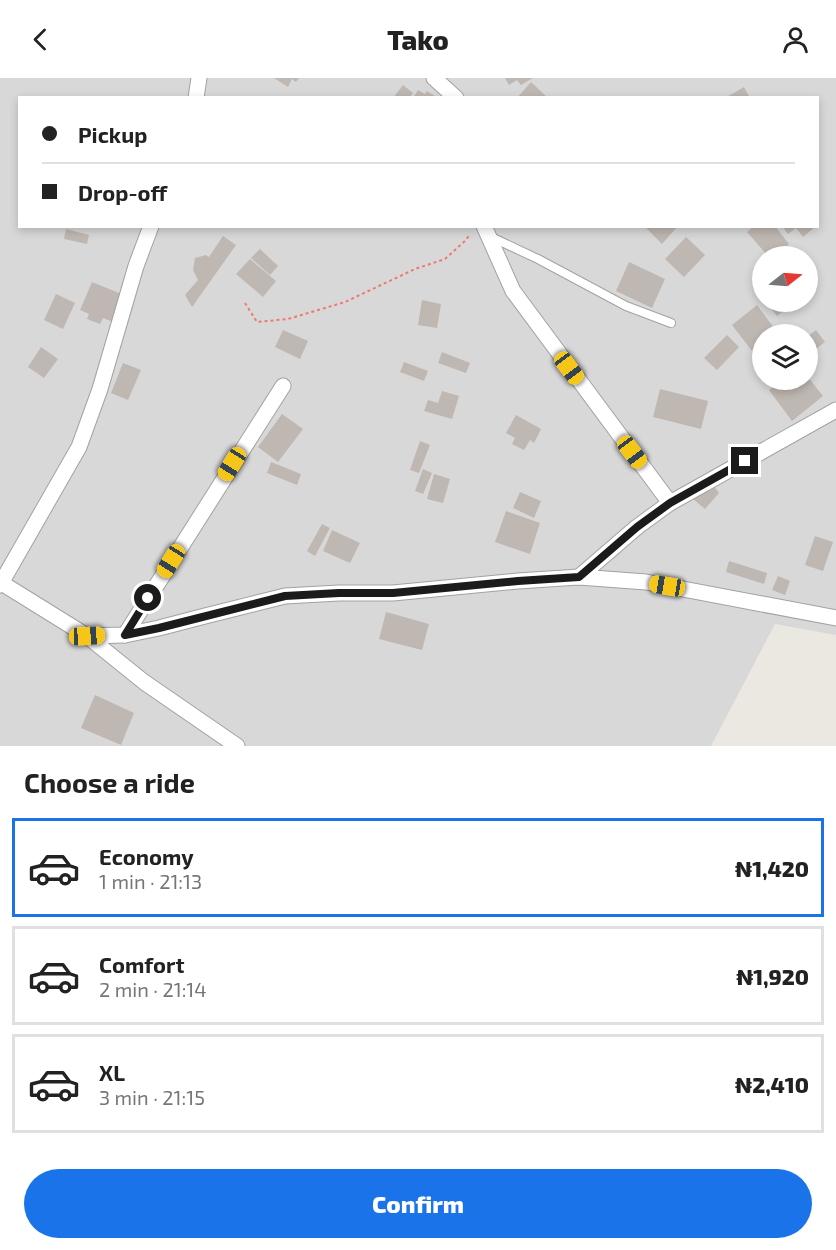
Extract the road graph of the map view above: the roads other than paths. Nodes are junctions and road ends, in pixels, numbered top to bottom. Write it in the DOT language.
graph roads {
  1 [pos="199,78"];
  2 [pos="434,78"];
  3 [pos="196,96"];
  4 [pos="454,96"];
  5 [pos="150,228"];
  6 [pos="481,232"];
  7 [pos="671,323"];
  8 [pos="283,386"];
  9 [pos="836,410"];
  10 [pos="670,503"];
  11 [pos="579,577"];
  12 [pos="0,583"];
  13 [pos="836,618"];
  14 [pos="125,635"];
  15 [pos="87,636"];
  16 [pos="237,746"];
  1 -- 3 [label="street"];
  2 -- 4 [label="street"];
  5 -- 12 [label="street"];
  6 -- 7 [label="lane"];
  6 -- 10 [label="street"];
  8 -- 14 [label="street"];
  9 -- 10 [label="street"];
  10 -- 11 [label="street"];
  11 -- 13 [label="street"];
  11 -- 14 [label="street"];
  12 -- 15 [label="street"];
  14 -- 15 [label="street"];
  15 -- 16 [label="street"];
}
